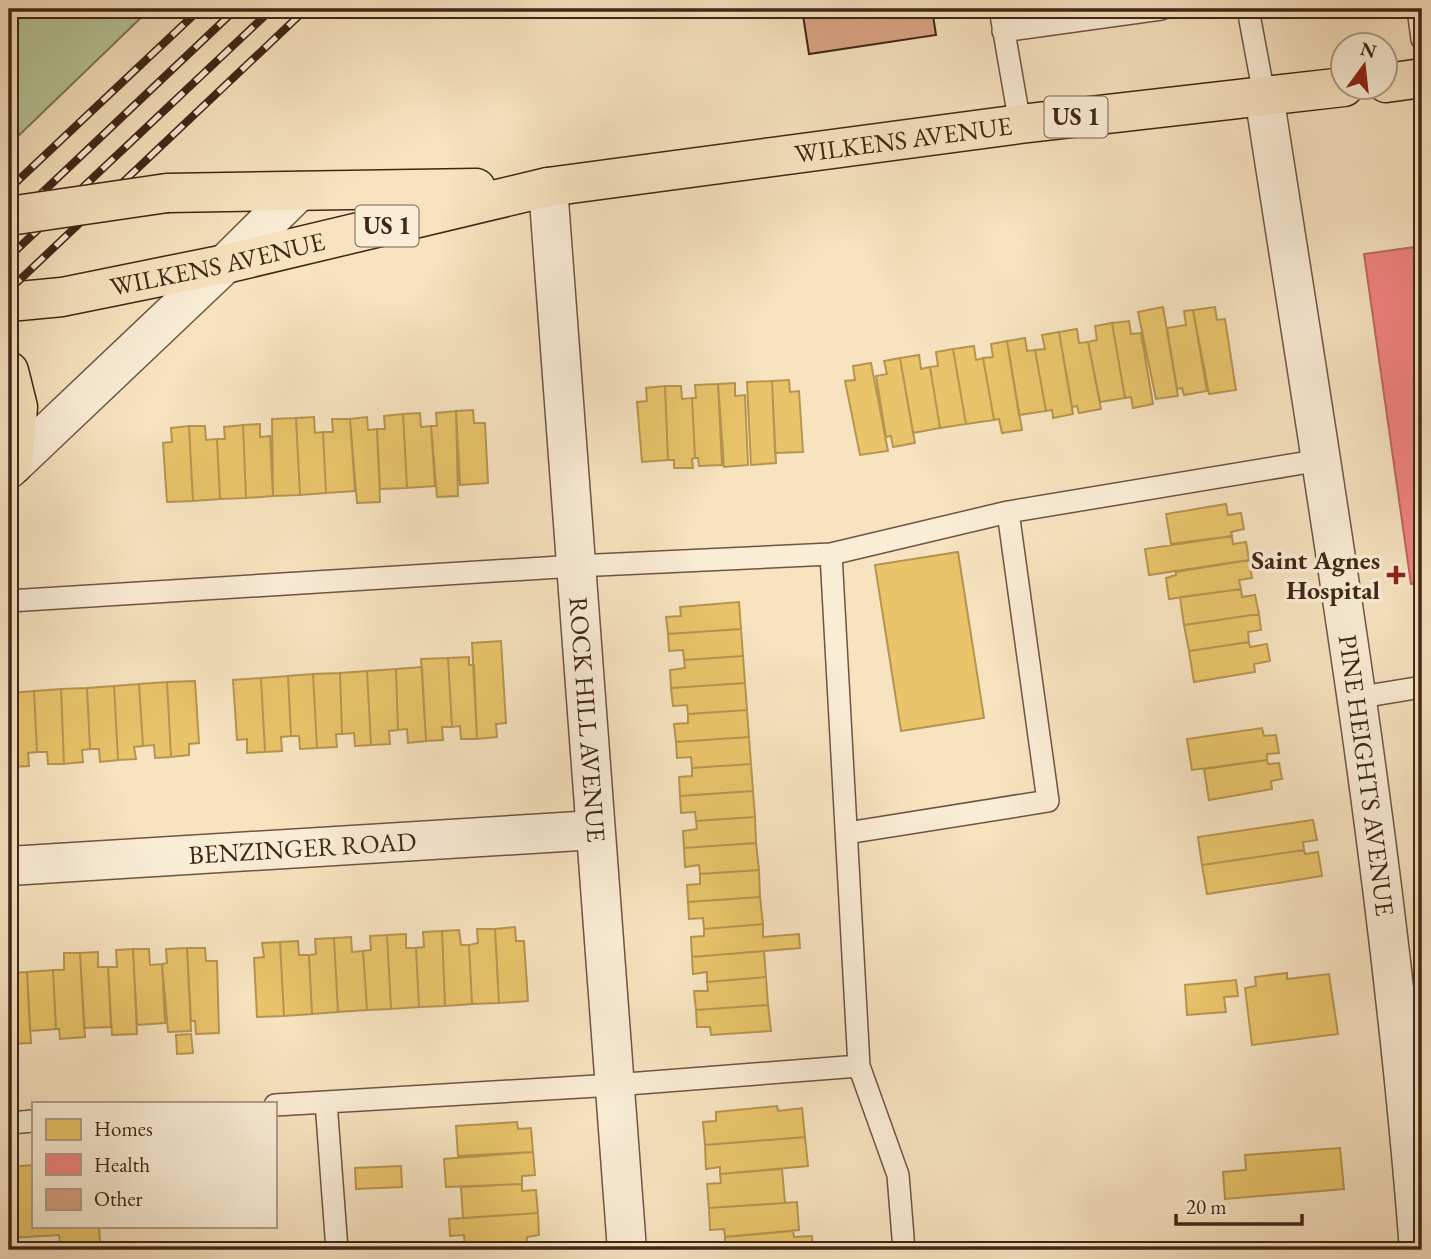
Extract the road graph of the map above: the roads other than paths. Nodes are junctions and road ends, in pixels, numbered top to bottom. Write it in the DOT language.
graph roads {
  1 [pos="1000,9"];
  2 [pos="1161,9"];
  3 [pos="1248,9"];
  4 [pos="1418,9"];
  5 [pos="1003,31"];
  6 [pos="1422,38"];
  7 [pos="1422,78"];
  8 [pos="1400,81"];
  9 [pos="1330,89"];
  10 [pos="1264,94"];
  11 [pos="1020,124"];
  12 [pos="548,187"];
  13 [pos="299,191"];
  14 [pos="9,216"];
  15 [pos="225,264"];
  16 [pos="9,302"];
  17 [pos="9,371"];
  18 [pos="1321,460"];
  19 [pos="11,467"];
  20 [pos="1008,512"];
  21 [pos="831,554"];
  22 [pos="576,566"];
  23 [pos="9,601"];
  24 [pos="1422,687"];
  25 [pos="1355,698"];
  26 [pos="595,830"];
  27 [pos="847,834"];
  28 [pos="9,866"];
  29 [pos="859,1066"];
  30 [pos="614,1086"];
  31 [pos="326,1102"];
  32 [pos="276,1105"];
  33 [pos="32,1121"];
  34 [pos="9,1123"];
  35 [pos="337,1250"];
  36 [pos="627,1250"];
  37 [pos="904,1250"];
  38 [pos="1419,1250"];
  1 -- 5 [label="lane"];
  2 -- 5 [label="lane"];
  3 -- 10 [label="lane"];
  4 -- 6 [label="lane"];
  5 -- 11 [label="lane"];
  7 -- 8 [label="main road"];
  9 -- 10 [label="main road, WILKENS AVENUE / US 1"];
  10 -- 11 [label="main road, WILKENS AVENUE / US 1"];
  10 -- 18 [label="street, PINE HEIGHTS AVENUE"];
  11 -- 12 [label="main road, WILKENS AVENUE / US 1"];
  12 -- 13 [label="main road, WILKENS AVENUE / US 1"];
  12 -- 15 [label="main road, WILKENS AVENUE / US 1"];
  12 -- 22 [label="street, ROCK HILL AVENUE"];
  13 -- 14 [label="main road, WILKENS AVENUE / US 1, bridge"];
  13 -- 15 [label="street"];
  15 -- 16 [label="main road, WILKENS AVENUE / US 1"];
  15 -- 19 [label="street"];
  17 -- 19 [label="main road"];
  18 -- 20 [label="lane"];
  18 -- 25 [label="street, PINE HEIGHTS AVENUE"];
  20 -- 21 [label="lane"];
  20 -- 27 [label="lane"];
  21 -- 22 [label="lane"];
  21 -- 27 [label="lane"];
  22 -- 23 [label="lane"];
  22 -- 26 [label="street, ROCK HILL AVENUE"];
  24 -- 25 [label="lane"];
  25 -- 38 [label="street, PINE HEIGHTS AVENUE"];
  26 -- 28 [label="street, BENZINGER ROAD"];
  26 -- 30 [label="street, ROCK HILL AVENUE"];
  27 -- 29 [label="lane"];
  29 -- 30 [label="lane"];
  29 -- 37 [label="lane"];
  30 -- 31 [label="lane"];
  30 -- 36 [label="street, ROCK HILL AVENUE"];
  31 -- 32 [label="lane"];
  31 -- 35 [label="lane"];
  33 -- 34 [label="lane"];
}
